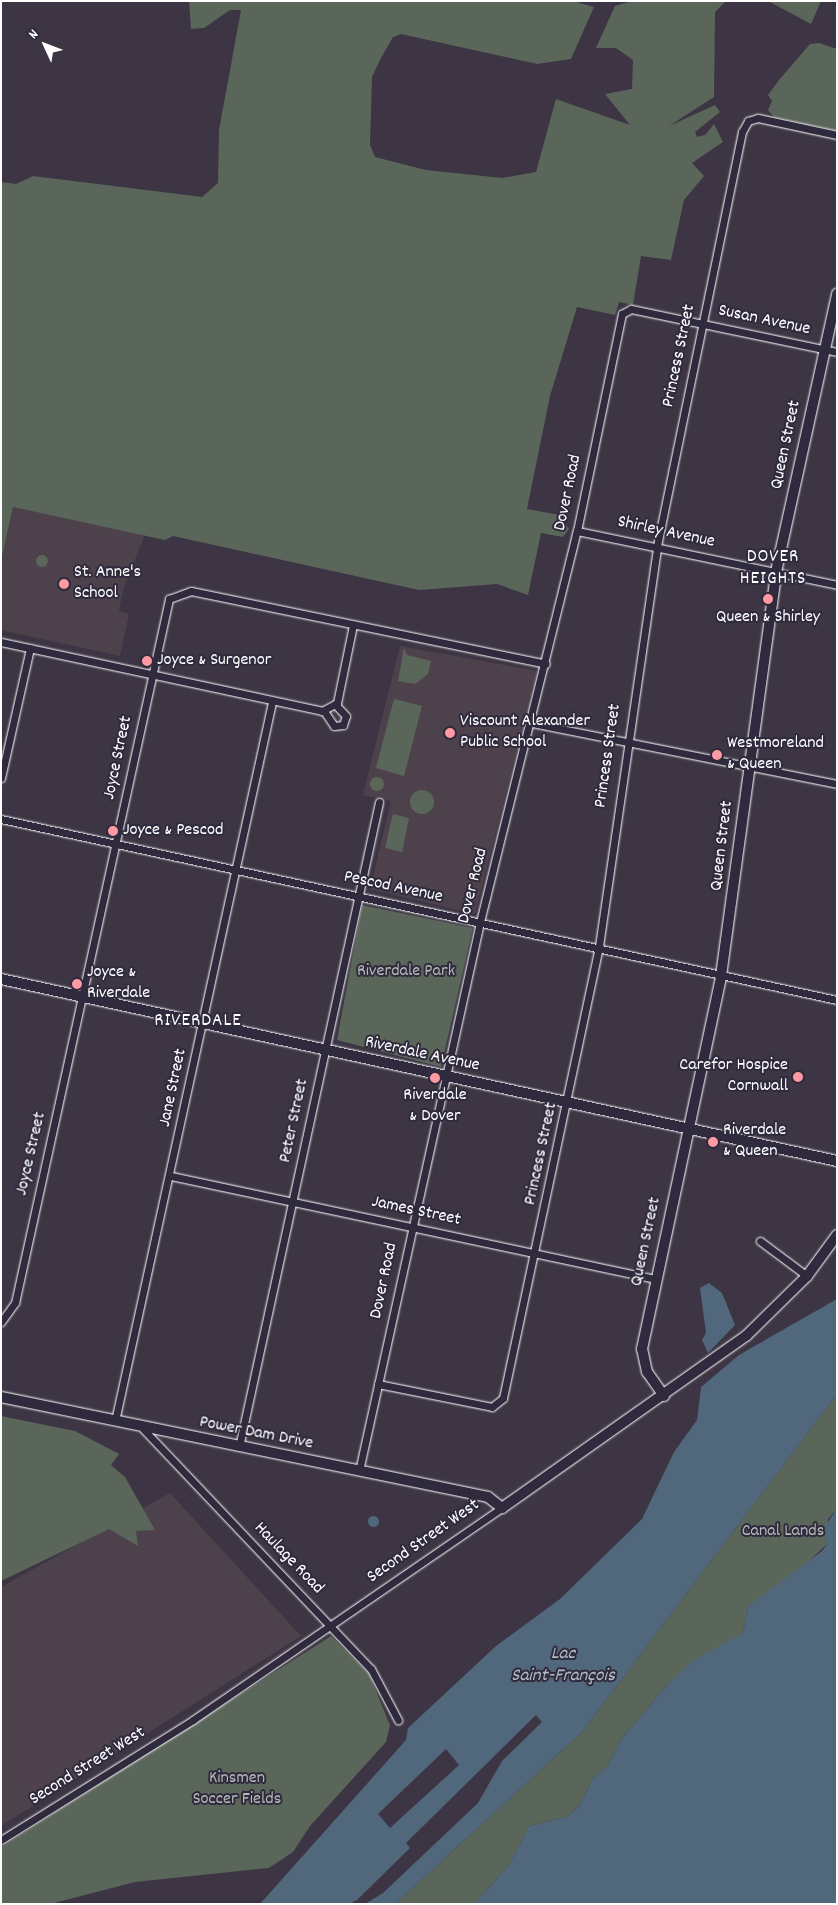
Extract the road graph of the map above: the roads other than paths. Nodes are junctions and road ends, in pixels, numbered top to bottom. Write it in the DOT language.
graph roads {
  1 [pos="837,135"];
  2 [pos="837,294"];
  3 [pos="626,310"];
  4 [pos="702,324"];
  5 [pos="825,350"];
  6 [pos="837,352"];
  7 [pos="577,531"];
  8 [pos="657,546"];
  9 [pos="776,572"];
  10 [pos="837,585"];
  11 [pos="353,625"];
  12 [pos="1,642"];
  13 [pos="30,648"];
  14 [pos="546,664"];
  15 [pos="152,674"];
  16 [pos="272,702"];
  17 [pos="336,704"];
  18 [pos="324,711"];
  19 [pos="532,723"];
  20 [pos="625,742"];
  21 [pos="750,768"];
  22 [pos="1,778"];
  23 [pos="837,784"];
  24 [pos="379,802"];
  25 [pos="1,819"];
  26 [pos="115,843"];
  27 [pos="237,870"];
  28 [pos="358,895"];
  29 [pos="480,922"];
  30 [pos="599,946"];
  31 [pos="721,976"];
  32 [pos="1,979"];
  33 [pos="82,998"];
  34 [pos="837,1000"];
  35 [pos="204,1023"];
  36 [pos="326,1050"];
  37 [pos="447,1077"];
  38 [pos="568,1103"];
  39 [pos="689,1128"];
  40 [pos="837,1161"];
  41 [pos="171,1176"];
  42 [pos="292,1203"];
  43 [pos="413,1226"];
  44 [pos="837,1235"];
  45 [pos="760,1241"];
  46 [pos="536,1253"];
  47 [pos="807,1276"];
  48 [pos="656,1279"];
  49 [pos="1,1322"];
  50 [pos="378,1384"];
  51 [pos="664,1396"];
  52 [pos="1,1397"];
  53 [pos="116,1421"];
  54 [pos="143,1429"];
  55 [pos="239,1447"];
  56 [pos="359,1471"];
  57 [pos="502,1508"];
  58 [pos="332,1626"];
  59 [pos="398,1720"];
  60 [pos="1,1840"];
  1 -- 4 [label="street, Princess Street"];
  2 -- 5 [label="street, Queen Street"];
  3 -- 4 [label="street, Susan Avenue"];
  3 -- 7 [label="street, Dover Road"];
  4 -- 5 [label="street, Susan Avenue"];
  4 -- 8 [label="street, Princess Street"];
  5 -- 6 [label="street, Susan Avenue"];
  5 -- 9 [label="street, Queen Street"];
  7 -- 8 [label="street, Shirley Avenue"];
  7 -- 14 [label="street, Dover Road"];
  8 -- 9 [label="street, Shirley Avenue"];
  8 -- 20 [label="street, Princess Street"];
  9 -- 10 [label="street, Shirley Avenue"];
  9 -- 21 [label="street, Queen Street"];
  11 -- 14 [label="street, Joyce Street"];
  11 -- 15 [label="street, Joyce Street"];
  11 -- 17 [label="street"];
  12 -- 13 [label="street"];
  13 -- 15 [label="street"];
  13 -- 22 [label="street"];
  14 -- 19 [label="street, Dover Road"];
  15 -- 16 [label="street"];
  15 -- 26 [label="street, Joyce Street"];
  16 -- 18 [label="street"];
  16 -- 27 [label="street, Jane Street"];
  17 -- 18 [label="street"];
  17 -- 18 [label="street"];
  19 -- 20 [label="street"];
  19 -- 29 [label="street, Dover Road"];
  20 -- 21 [label="street"];
  20 -- 30 [label="street, Princess Street"];
  21 -- 23 [label="street"];
  21 -- 31 [label="street, Queen Street"];
  24 -- 28 [label="street, Peter Street"];
  25 -- 26 [label="street, Pescod Avenue"];
  26 -- 27 [label="street, Pescod Avenue"];
  26 -- 33 [label="street, Joyce Street"];
  27 -- 28 [label="street, Pescod Avenue"];
  27 -- 35 [label="street, Jane Street"];
  28 -- 29 [label="street, Pescod Avenue"];
  28 -- 36 [label="street, Peter Street"];
  29 -- 30 [label="street, Pescod Avenue"];
  29 -- 37 [label="street, Dover Road"];
  30 -- 31 [label="street, Pescod Avenue"];
  30 -- 38 [label="street, Princess Street"];
  31 -- 34 [label="street, Pescod Avenue"];
  31 -- 39 [label="street, Queen Street"];
  32 -- 33 [label="street, Riverdale Avenue"];
  33 -- 35 [label="street, Riverdale Avenue"];
  33 -- 49 [label="street, Joyce Street"];
  35 -- 36 [label="street, Riverdale Avenue"];
  35 -- 41 [label="street, Jane Street"];
  36 -- 37 [label="street, Riverdale Avenue"];
  36 -- 42 [label="street, Peter Street"];
  37 -- 38 [label="street, Riverdale Avenue"];
  37 -- 43 [label="street, Dover Road"];
  38 -- 39 [label="street, Riverdale Avenue"];
  38 -- 46 [label="street, Princess Street"];
  39 -- 40 [label="street, Riverdale Avenue"];
  39 -- 48 [label="street, Queen Street"];
  41 -- 42 [label="street, James Street"];
  41 -- 53 [label="street, Jane Street"];
  42 -- 43 [label="street, James Street"];
  42 -- 55 [label="street, Peter Street"];
  43 -- 46 [label="street, James Street"];
  43 -- 50 [label="street, Dover Road"];
  44 -- 47 [label="street, Second Street West"];
  45 -- 47 [label="street"];
  46 -- 48 [label="street, James Street"];
  46 -- 50 [label="street, Princess Street"];
  47 -- 51 [label="street, Second Street West"];
  48 -- 51 [label="street, Queen Street"];
  50 -- 56 [label="street, Dover Road"];
  51 -- 57 [label="street, Second Street West"];
  52 -- 53 [label="street, Power Dam Drive"];
  53 -- 54 [label="street, Power Dam Drive"];
  54 -- 55 [label="street, Power Dam Drive"];
  54 -- 58 [label="street, Haulage Road"];
  55 -- 56 [label="street, Power Dam Drive"];
  56 -- 57 [label="street, Power Dam Drive"];
  57 -- 58 [label="street, Second Street West"];
  58 -- 59 [label="street, Haulage Road"];
  58 -- 60 [label="street, Second Street West"];
}
